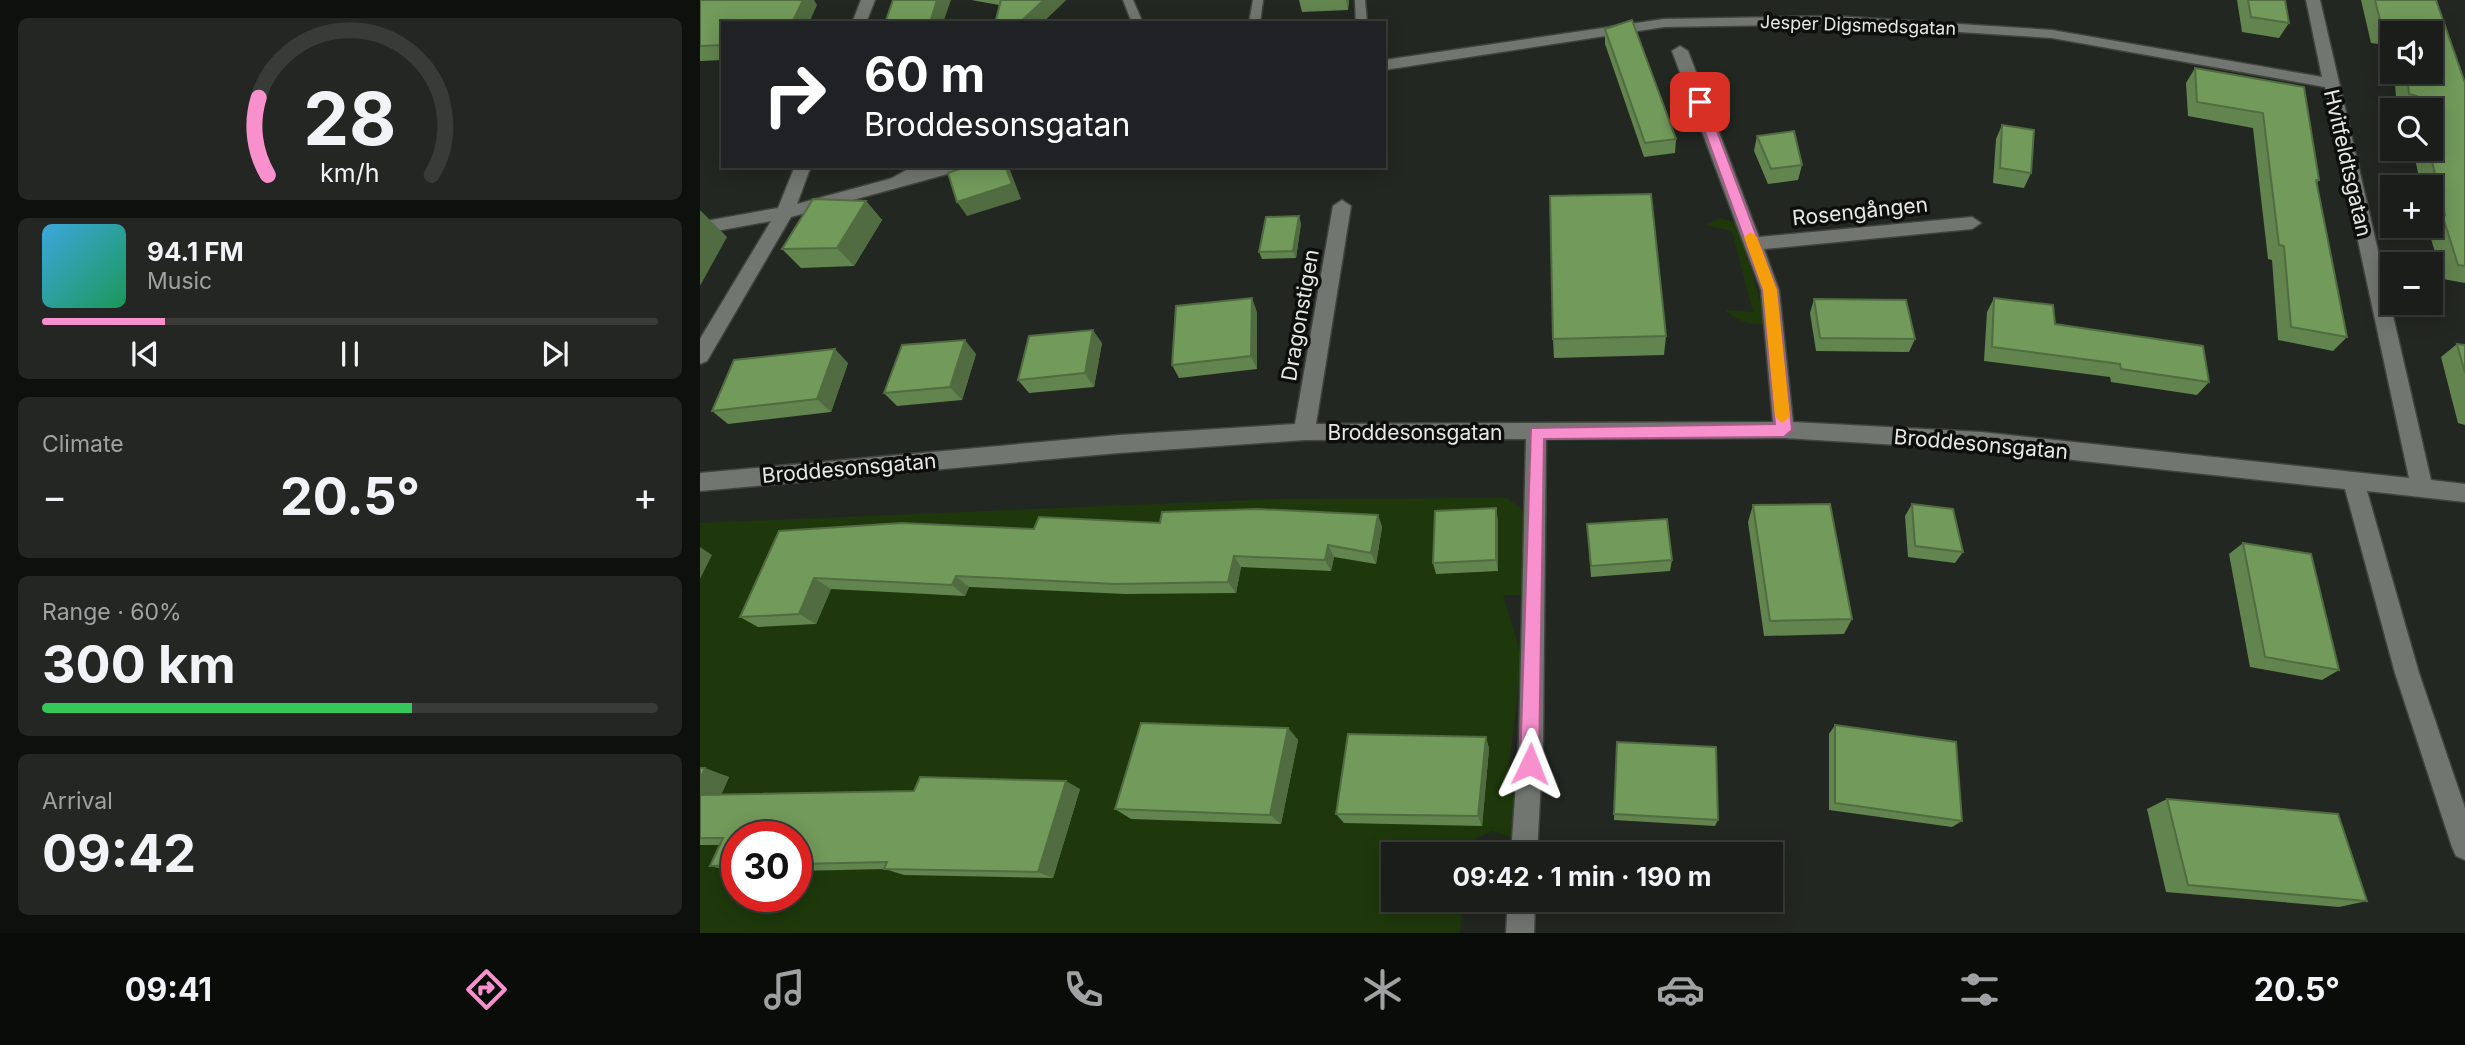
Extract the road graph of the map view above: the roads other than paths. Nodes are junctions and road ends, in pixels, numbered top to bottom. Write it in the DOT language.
graph roads {
  1 [pos="868,0"];
  2 [pos="1128,0"];
  3 [pos="1258,0"];
  4 [pos="1360,0"];
  5 [pos="2313,0"];
  6 [pos="860,21"];
  7 [pos="1137,21"];
  8 [pos="1254,21"];
  9 [pos="1362,21"];
  10 [pos="1680,51"];
  11 [pos="1386,65"];
  12 [pos="2330,83"];
  13 [pos="802,168"];
  14 [pos="921,168"];
  15 [pos="950,168"];
  16 [pos="873,193"];
  17 [pos="1342,206"];
  18 [pos="784,214"];
  19 [pos="1972,223"];
  20 [pos="700,228"];
  21 [pos="1753,244"];
  22 [pos="700,356"];
  23 [pos="1784,430"];
  24 [pos="1304,432"];
  25 [pos="1536,432"];
  26 [pos="700,482"];
  27 [pos="2354,483"];
  28 [pos="2422,489"];
  29 [pos="2465,493"];
  30 [pos="1525,842"];
  31 [pos="2465,847"];
  32 [pos="1521,912"];
  33 [pos="1520,933"];
  1 -- 6 [label="street"];
  2 -- 7 [label="lane"];
  3 -- 8 [label="lane"];
  4 -- 9 [label="lane"];
  5 -- 12 [label="street, Hvitfeldtsgatan"];
  10 -- 21 [label="street"];
  11 -- 12 [label="street, Jesper Digsmedsgatan"];
  12 -- 28 [label="street, Hvitfeldtsgatan"];
  13 -- 18 [label="street"];
  14 -- 16 [label="lane"];
  15 -- 16 [label="street"];
  16 -- 18 [label="street"];
  17 -- 24 [label="street, Dragonstigen"];
  18 -- 20 [label="street"];
  18 -- 22 [label="street"];
  19 -- 21 [label="street, Rosengången"];
  21 -- 23 [label="street"];
  23 -- 25 [label="street, Broddesonsgatan"];
  23 -- 27 [label="street, Broddesonsgatan"];
  24 -- 25 [label="street, Broddesonsgatan"];
  24 -- 26 [label="street, Broddesonsgatan"];
  25 -- 30 [label="street"];
  27 -- 28 [label="street, Broddesonsgatan"];
  27 -- 31 [label="street"];
  28 -- 29 [label="street, Broddesonsgatan"];
  32 -- 33 [label="street"];
}
